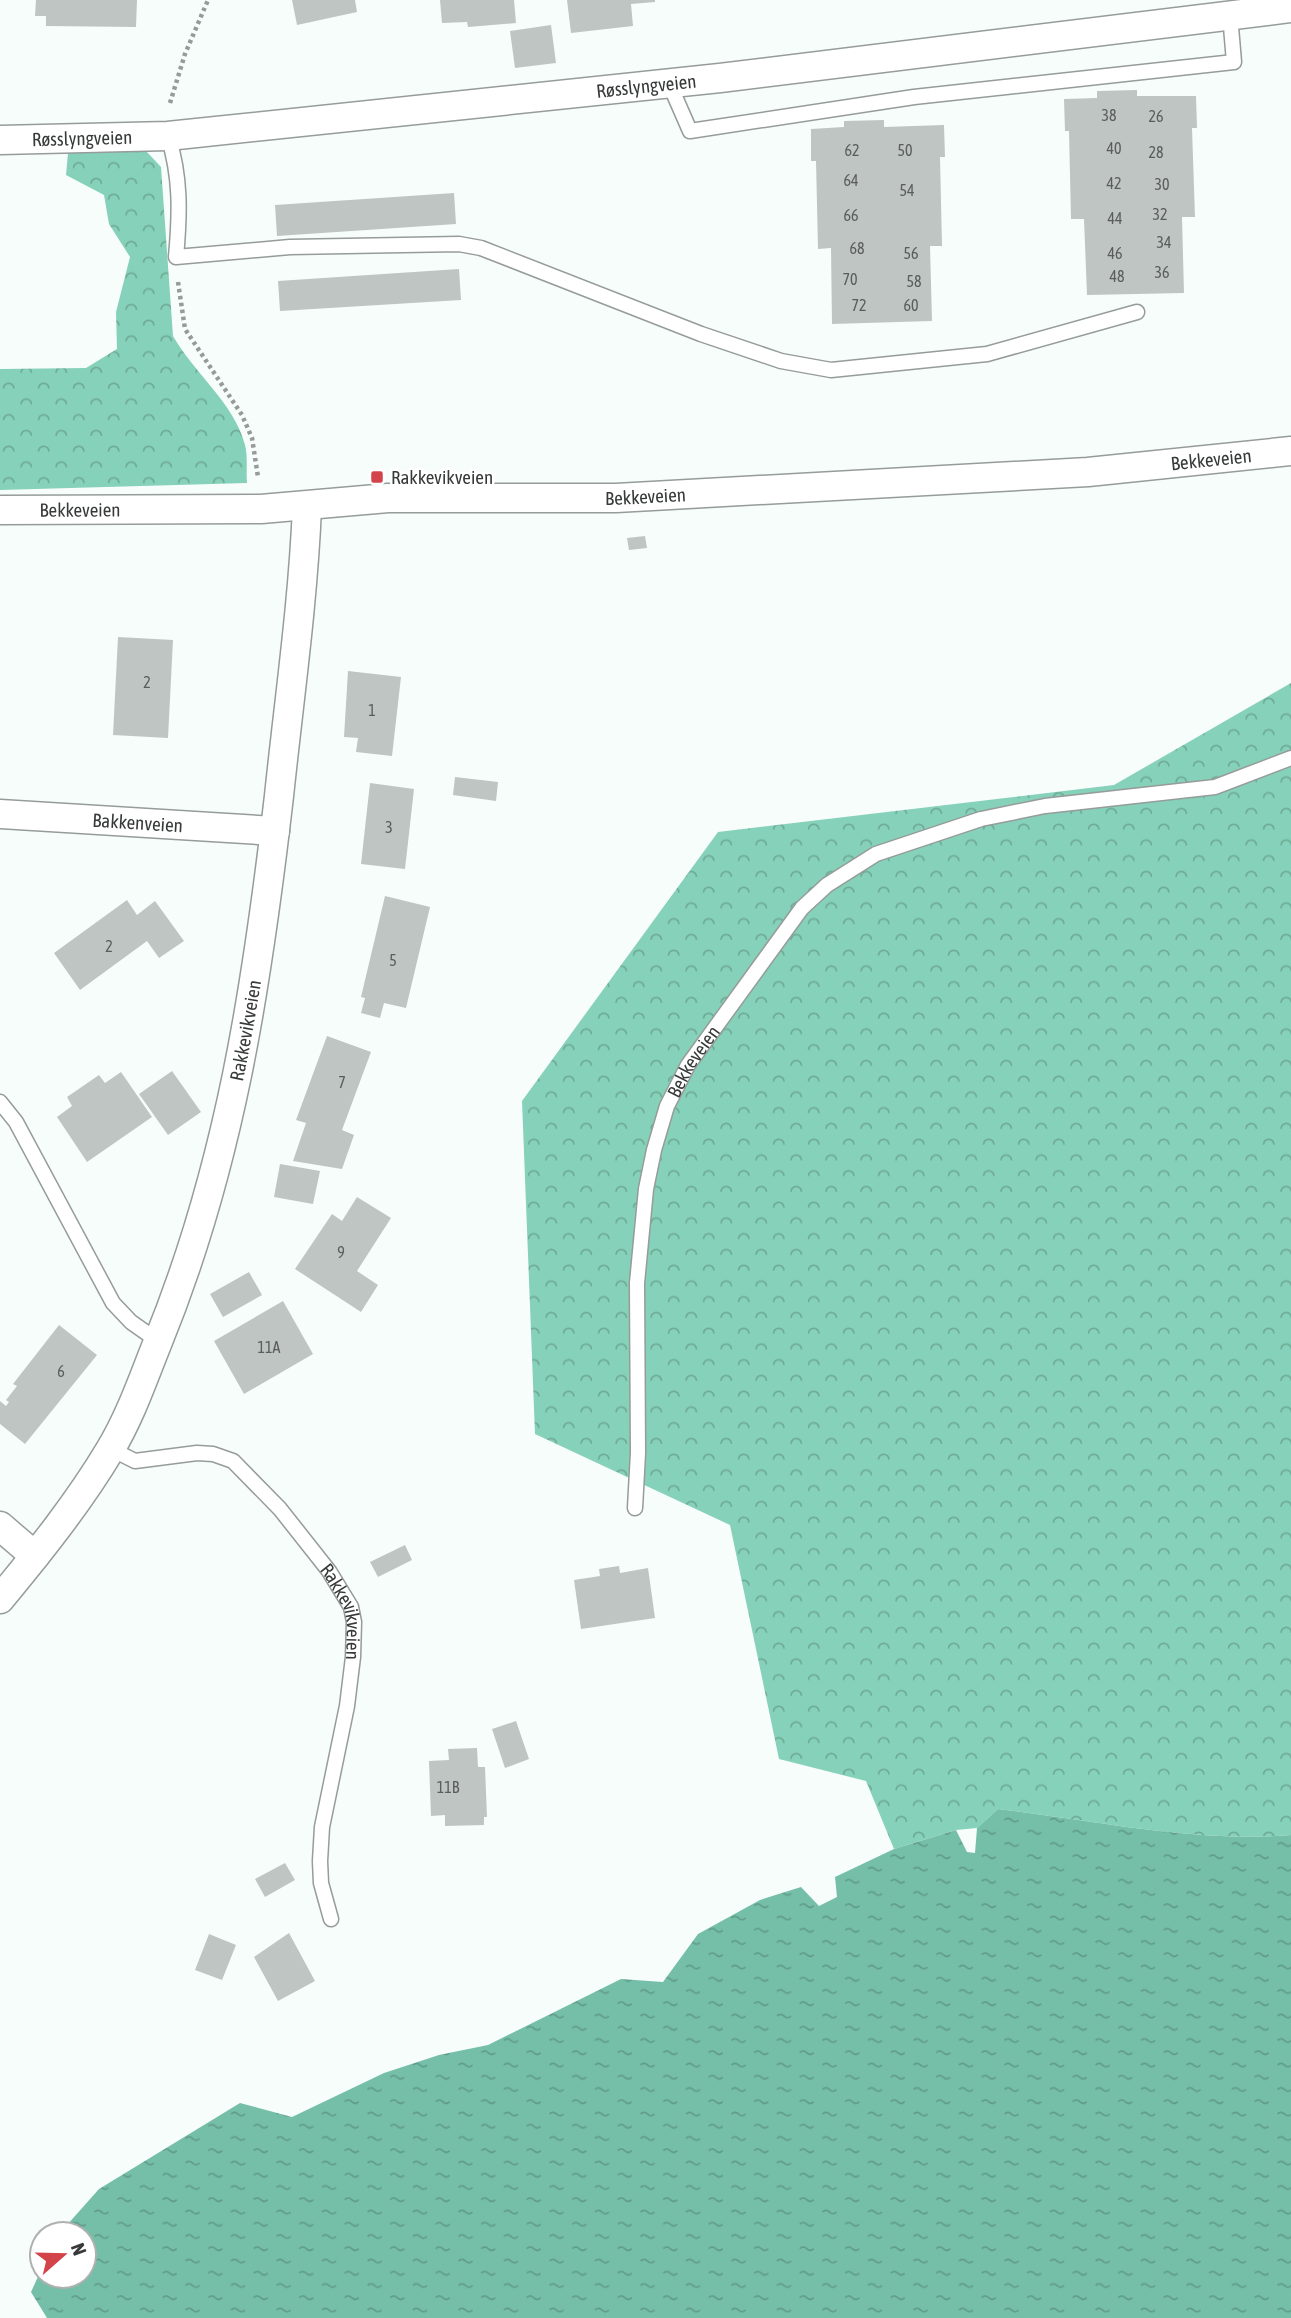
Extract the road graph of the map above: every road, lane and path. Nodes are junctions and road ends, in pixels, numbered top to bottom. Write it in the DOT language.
graph roads {
  1 [pos="208,0"];
  2 [pos="1291,8"];
  3 [pos="1230,15"];
  4 [pos="669,83"];
  5 [pos="168,135"];
  6 [pos="0,140"];
  7 [pos="176,257"];
  8 [pos="1137,312"];
  9 [pos="1291,451"];
  10 [pos="307,507"];
  11 [pos="261,509"];
  12 [pos="0,510"];
  13 [pos="1291,758"];
  14 [pos="0,814"];
  15 [pos="275,831"];
  16 [pos="0,1102"];
  17 [pos="158,1341"];
  18 [pos="111,1449"];
  19 [pos="635,1508"];
  20 [pos="0,1526"];
  21 [pos="35,1556"];
  22 [pos="0,1599"];
  23 [pos="331,1919"];
  1 -- 5 [label="path"];
  2 -- 3 [label="street, Røsslyngveien"];
  3 -- 4 [label="street, Røsslyngveien"];
  3 -- 4 [label="lane"];
  4 -- 5 [label="street, Røsslyngveien"];
  5 -- 6 [label="street, Røsslyngveien"];
  5 -- 7 [label="lane"];
  7 -- 8 [label="lane"];
  7 -- 11 [label="path"];
  9 -- 10 [label="street, Bekkeveien"];
  10 -- 11 [label="street, Bekkeveien"];
  10 -- 15 [label="street, Rakkevikveien"];
  11 -- 12 [label="street, Bekkeveien"];
  13 -- 19 [label="lane, Bekkeveien"];
  14 -- 15 [label="street, Bakkenveien"];
  15 -- 17 [label="street, Rakkevikveien"];
  16 -- 17 [label="lane"];
  17 -- 18 [label="street, Rakkevikveien"];
  18 -- 21 [label="street, Rakkevikveien"];
  18 -- 23 [label="lane, Rakkevikveien"];
  20 -- 21 [label="street"];
  21 -- 22 [label="street, Rakkevikveien"];
}
